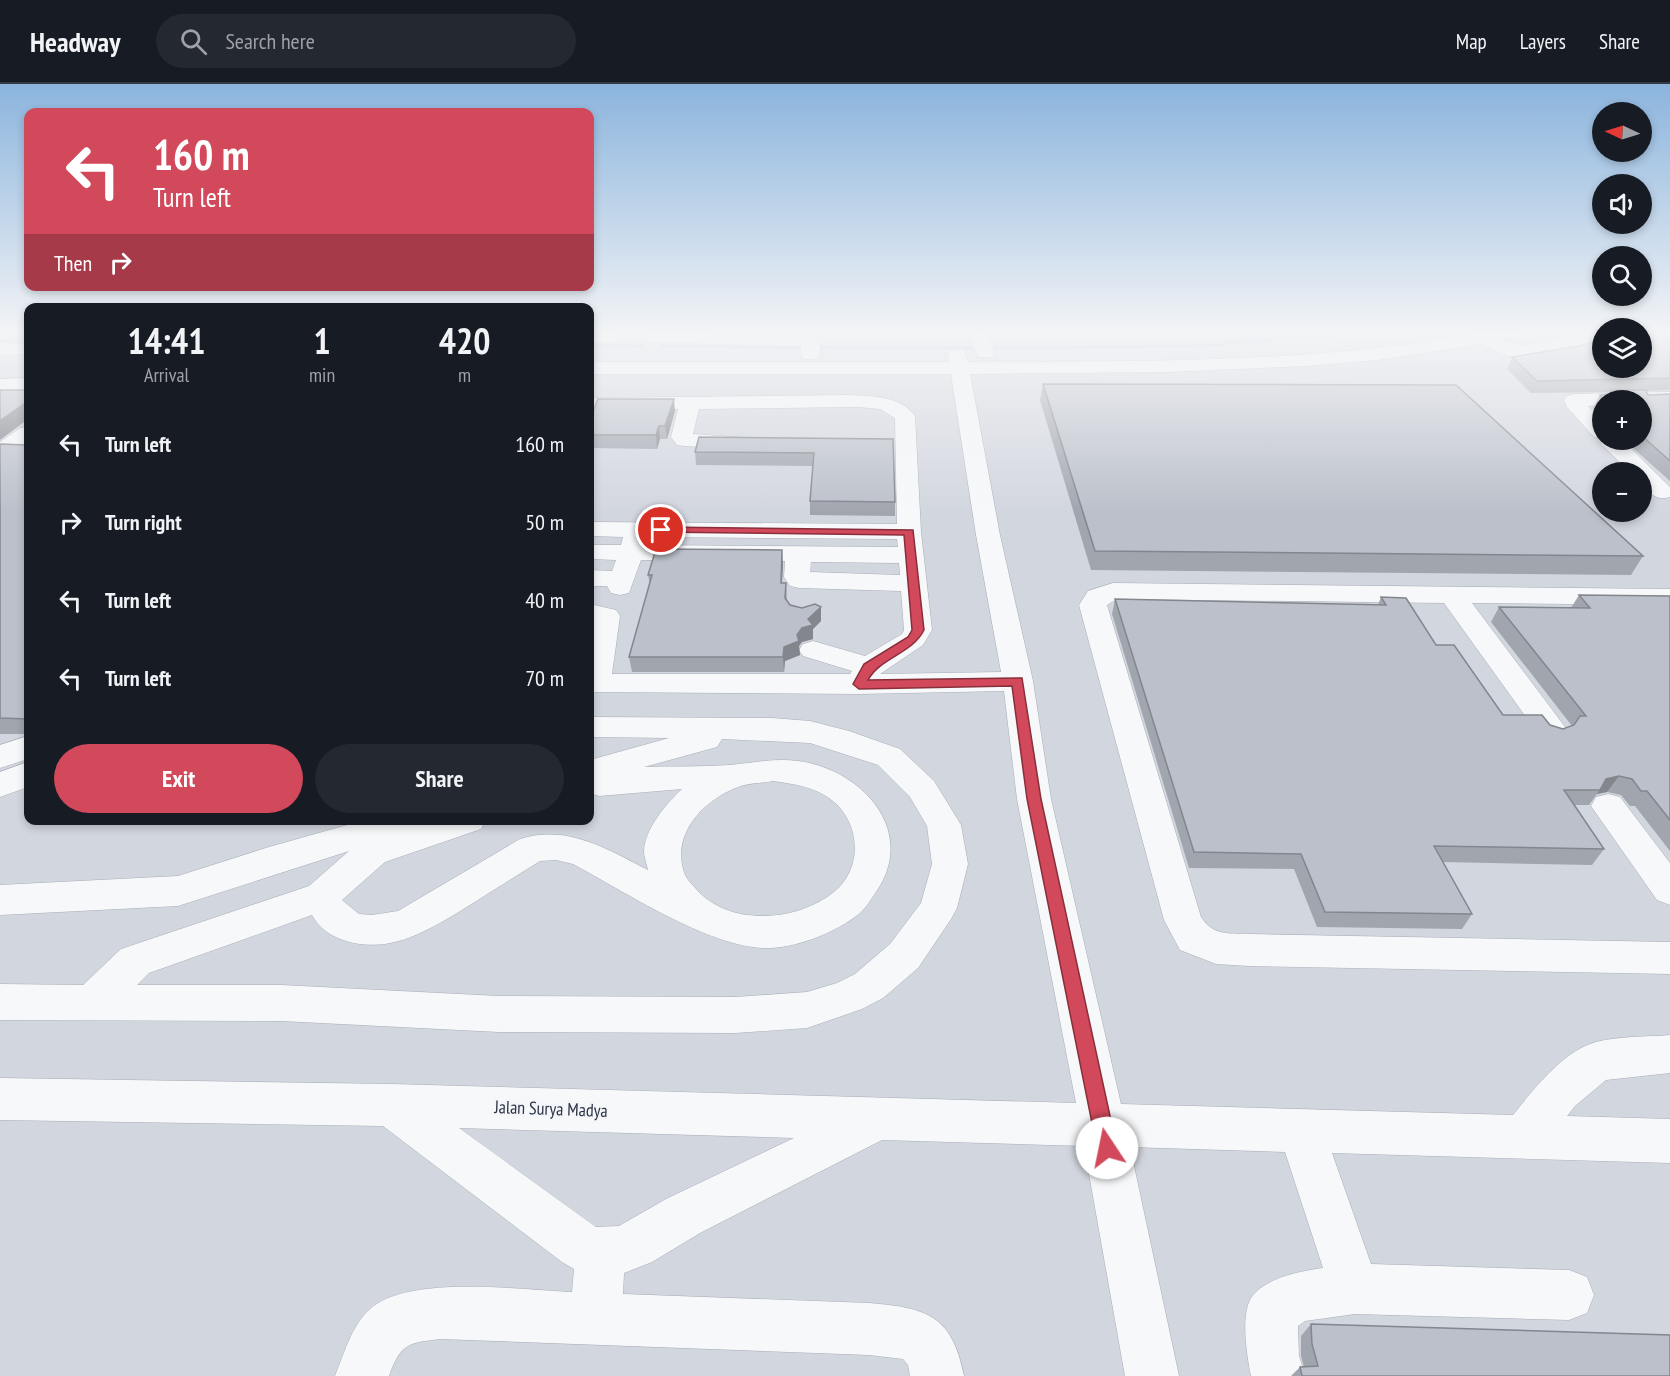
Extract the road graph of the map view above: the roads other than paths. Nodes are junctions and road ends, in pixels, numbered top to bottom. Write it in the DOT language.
graph roads {
  1 [pos="970,392"];
  2 [pos="0,398"];
  3 [pos="24,398"];
  4 [pos="1652,398"];
  5 [pos="1670,398"];
  6 [pos="1592,400"];
  7 [pos="691,402"];
  8 [pos="594,404"];
  9 [pos="1592,422"];
  10 [pos="24,436"];
  11 [pos="764,443"];
  12 [pos="884,444"];
  13 [pos="908,444"];
  14 [pos="0,449"];
  15 [pos="1621,450"];
  16 [pos="1667,492"];
  17 [pos="594,530"];
  18 [pos="635,541"];
  19 [pos="910,544"];
  20 [pos="594,551"];
  21 [pos="798,554"];
  22 [pos="594,579"];
  23 [pos="914,583"];
  24 [pos="1453,596"];
  25 [pos="1670,597"];
  26 [pos="594,613"];
  27 [pos="813,650"];
  28 [pos="864,676"];
  29 [pos="594,679"];
  30 [pos="1017,681"];
  31 [pos="594,683"];
  32 [pos="594,727"];
  33 [pos="748,729"];
  34 [pos="1552,731"];
  35 [pos="24,749"];
  36 [pos="0,758"];
  37 [pos="594,770"];
  38 [pos="735,775"];
  39 [pos="24,776"];
  40 [pos="0,785"];
  41 [pos="594,785"];
  42 [pos="1608,806"];
  43 [pos="394,825"];
  44 [pos="454,825"];
  45 [pos="1670,890"];
  46 [pos="322,896"];
  47 [pos="0,900"];
  48 [pos="692,910"];
  49 [pos="1670,958"];
  50 [pos="0,1002"];
  51 [pos="91,1003"];
  52 [pos="1670,1054"];
  53 [pos="0,1099"];
  54 [pos="391,1105"];
  55 [pos="877,1119"];
  56 [pos="1103,1125"];
  57 [pos="1301,1131"];
  58 [pos="1523,1138"];
  59 [pos="1670,1141"];
  60 [pos="599,1253"];
  61 [pos="1355,1289"];
  62 [pos="1569,1295"];
  63 [pos="594,1318"];
  64 [pos="362,1376"];
  65 [pos="937,1376"];
  66 [pos="1152,1376"];
  67 [pos="1278,1376"];
  1 -- 30 [label="street"];
  2 -- 3 [label="street"];
  4 -- 5 [label="street"];
  6 -- 9 [label="street"];
  7 -- 8 [label="street"];
  7 -- 11 [label="street"];
  7 -- 13 [label="street"];
  10 -- 14 [label="street"];
  12 -- 13 [label="street"];
  13 -- 19 [label="street"];
  15 -- 16 [label="street"];
  17 -- 18 [label="street"];
  18 -- 19 [label="street"];
  18 -- 20 [label="street"];
  18 -- 21 [label="street"];
  18 -- 22 [label="street"];
  19 -- 21 [label="street"];
  19 -- 23 [label="street"];
  21 -- 23 [label="street"];
  23 -- 28 [label="street"];
  24 -- 25 [label="street"];
  24 -- 34 [label="street"];
  24 -- 49 [label="street"];
  26 -- 29 [label="street"];
  27 -- 28 [label="street"];
  28 -- 30 [label="street"];
  28 -- 31 [label="street"];
  30 -- 56 [label="street"];
  32 -- 33 [label="street"];
  33 -- 37 [label="street"];
  33 -- 51 [label="street"];
  35 -- 36 [label="street"];
  38 -- 41 [label="street"];
  38 -- 48 [label="street"];
  38 -- 48 [label="street"];
  39 -- 40 [label="street"];
  42 -- 45 [label="street"];
  43 -- 47 [label="street"];
  44 -- 46 [label="street"];
  46 -- 48 [label="street"];
  46 -- 51 [label="street"];
  50 -- 51 [label="street"];
  52 -- 58 [label="street"];
  53 -- 54 [label="street, Jalan Surya Madya"];
  54 -- 55 [label="street, Jalan Surya Madya"];
  54 -- 60 [label="street"];
  55 -- 56 [label="street, Jalan Surya Madya"];
  55 -- 60 [label="street"];
  56 -- 57 [label="street, Jalan Surya Madya"];
  56 -- 66 [label="street"];
  57 -- 58 [label="street, Jalan Surya Madya"];
  57 -- 61 [label="street"];
  58 -- 59 [label="street, Jalan Surya Madya"];
  60 -- 63 [label="street"];
  61 -- 62 [label="street"];
  61 -- 67 [label="street"];
  63 -- 64 [label="street"];
  63 -- 65 [label="street"];
}
